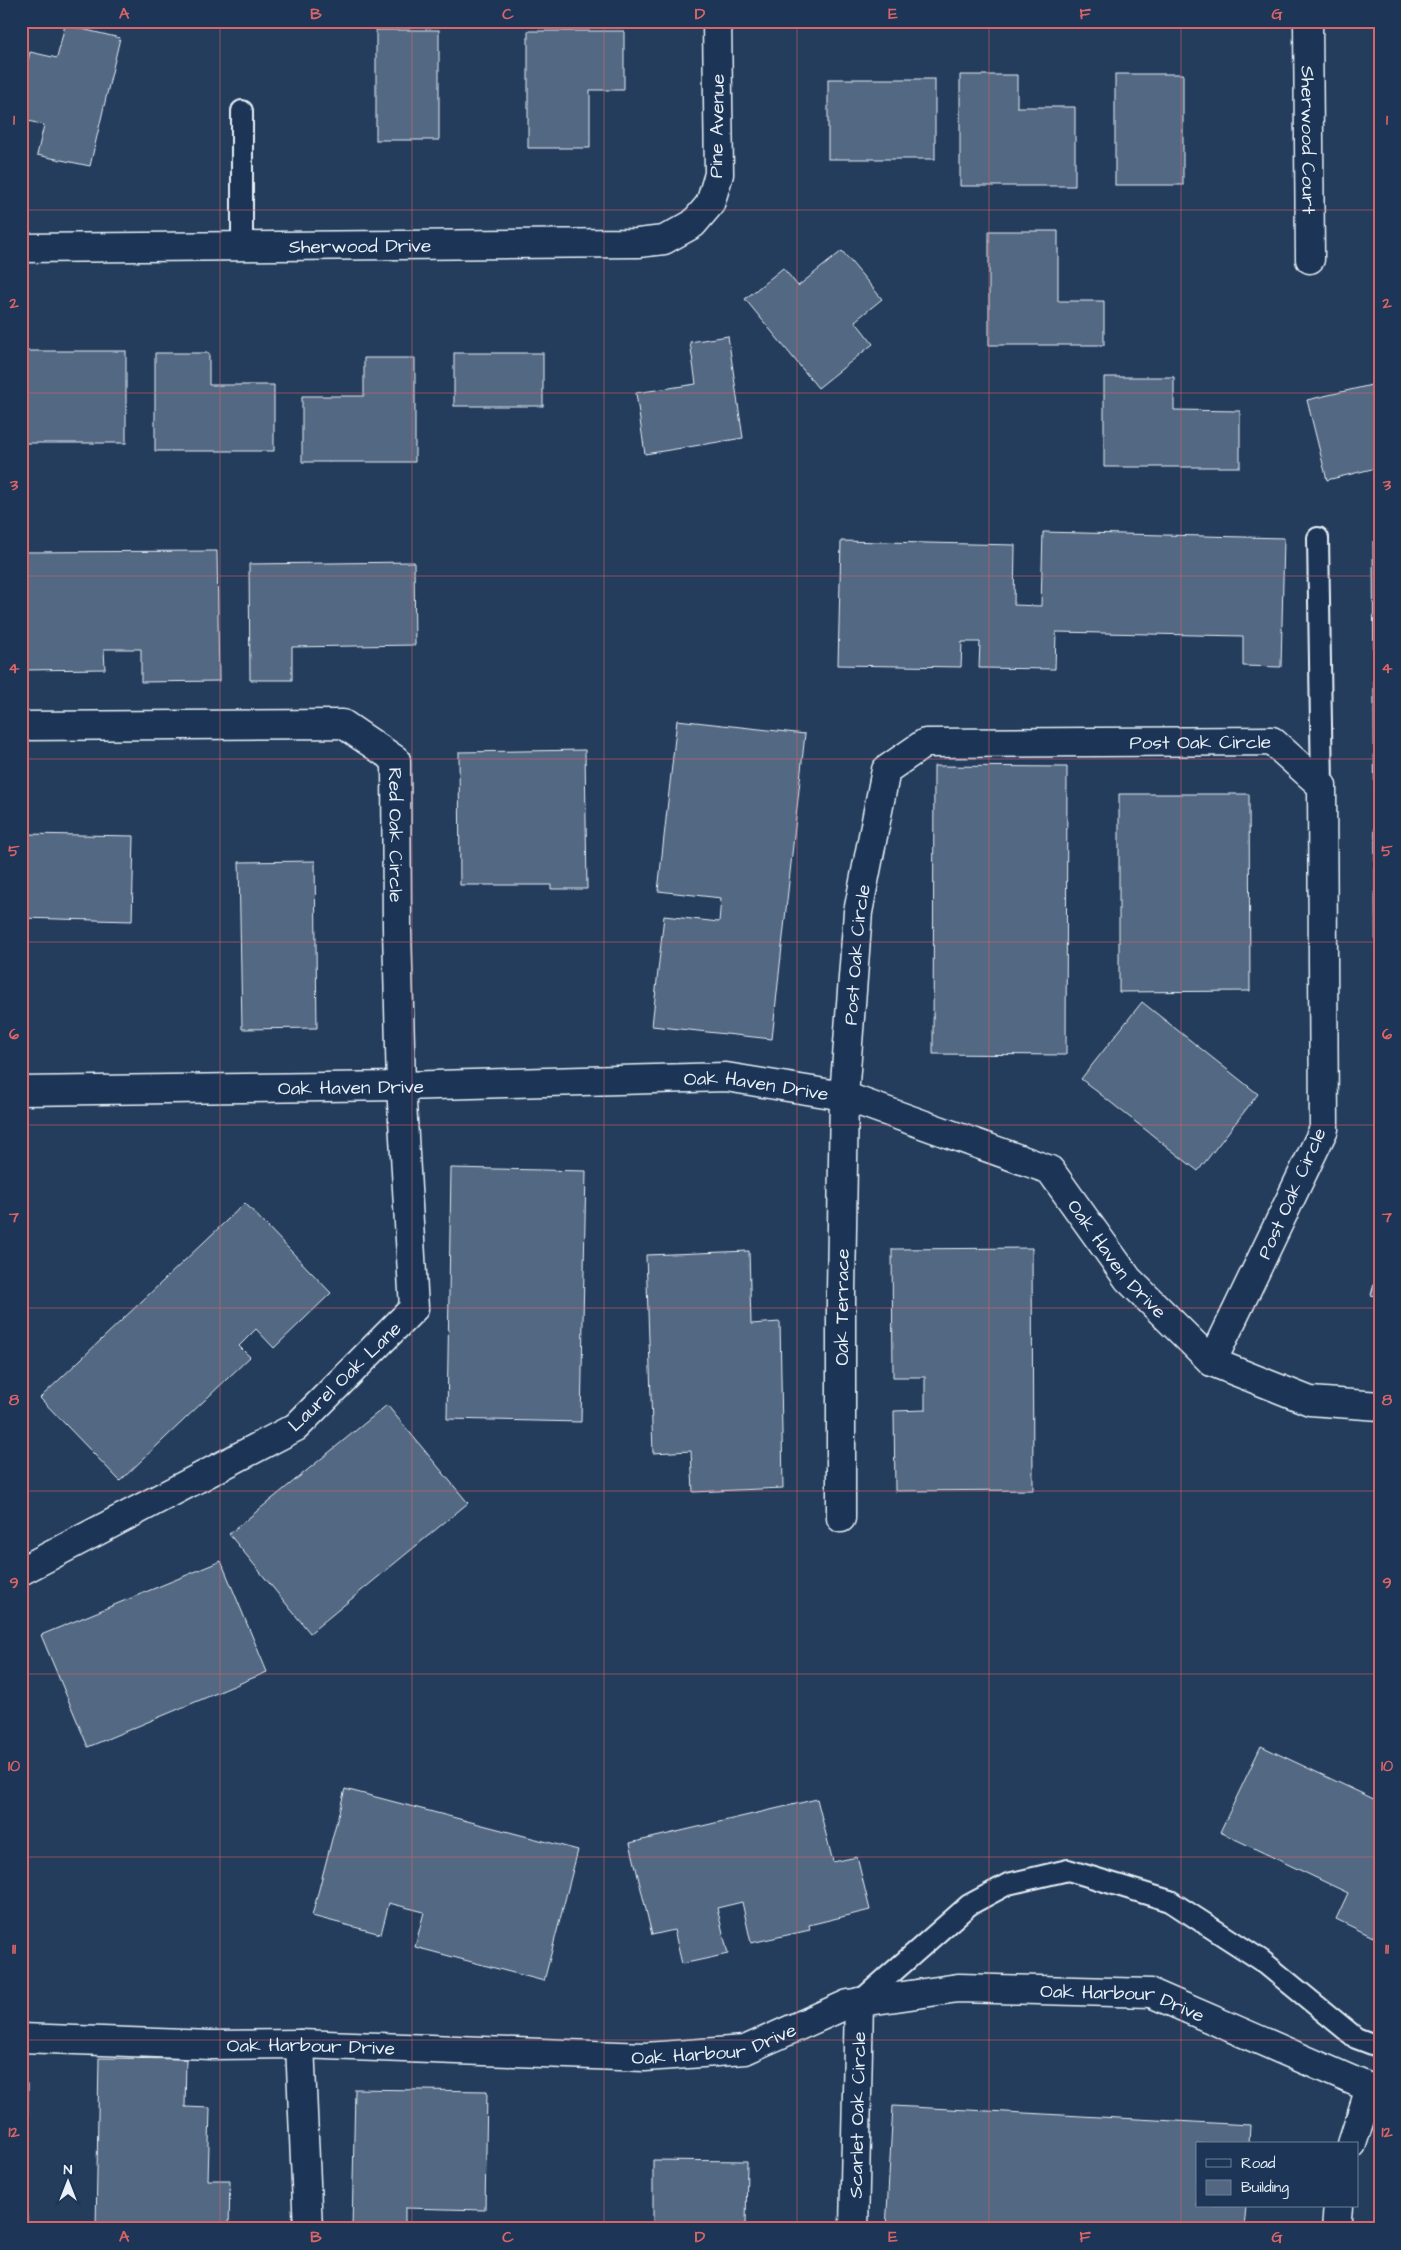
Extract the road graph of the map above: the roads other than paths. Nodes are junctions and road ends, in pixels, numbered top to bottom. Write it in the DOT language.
graph roads {
  1 [pos="717,21"];
  2 [pos="1308,21"];
  3 [pos="242,111"];
  4 [pos="693,224"];
  5 [pos="242,245"];
  6 [pos="21,248"];
  7 [pos="1310,259"];
  8 [pos="1318,538"];
  9 [pos="21,726"];
  10 [pos="1322,786"];
  11 [pos="401,1086"];
  12 [pos="21,1091"];
  13 [pos="844,1096"];
  14 [pos="1212,1362"];
  15 [pos="1380,1406"];
  16 [pos="841,1518"];
  17 [pos="21,1571"];
  18 [pos="859,2002"];
  19 [pos="21,2038"];
  20 [pos="300,2044"];
  21 [pos="1380,2047"];
  22 [pos="1375,2089"];
  23 [pos="1353,2142"];
  24 [pos="1338,2208"];
  25 [pos="308,2229"];
  26 [pos="854,2229"];
  27 [pos="1336,2229"];
  1 -- 4 [label="street, Pine Avenue"];
  2 -- 7 [label="street, Sherwood Court"];
  3 -- 5 [label="lane"];
  4 -- 5 [label="street, Sherwood Drive"];
  5 -- 6 [label="street, Sherwood Drive"];
  8 -- 10 [label="lane"];
  9 -- 11 [label="street, Red Oak Circle"];
  10 -- 13 [label="street, Post Oak Circle"];
  10 -- 14 [label="street, Post Oak Circle"];
  11 -- 12 [label="street, Oak Haven Drive"];
  11 -- 13 [label="street, Oak Haven Drive"];
  11 -- 17 [label="street, Laurel Oak Lane"];
  13 -- 14 [label="street, Oak Haven Drive"];
  13 -- 16 [label="street, Oak Terrace"];
  14 -- 15 [label="street, Oak Haven Drive"];
  18 -- 20 [label="street, Oak Harbour Drive"];
  18 -- 21 [label="lane"];
  18 -- 22 [label="street, Oak Harbour Drive"];
  18 -- 26 [label="street, Scarlet Oak Circle"];
  19 -- 20 [label="street, Oak Harbour Drive"];
  20 -- 25 [label="street"];
  22 -- 23 [label="street"];
  24 -- 27 [label="street"];
}
